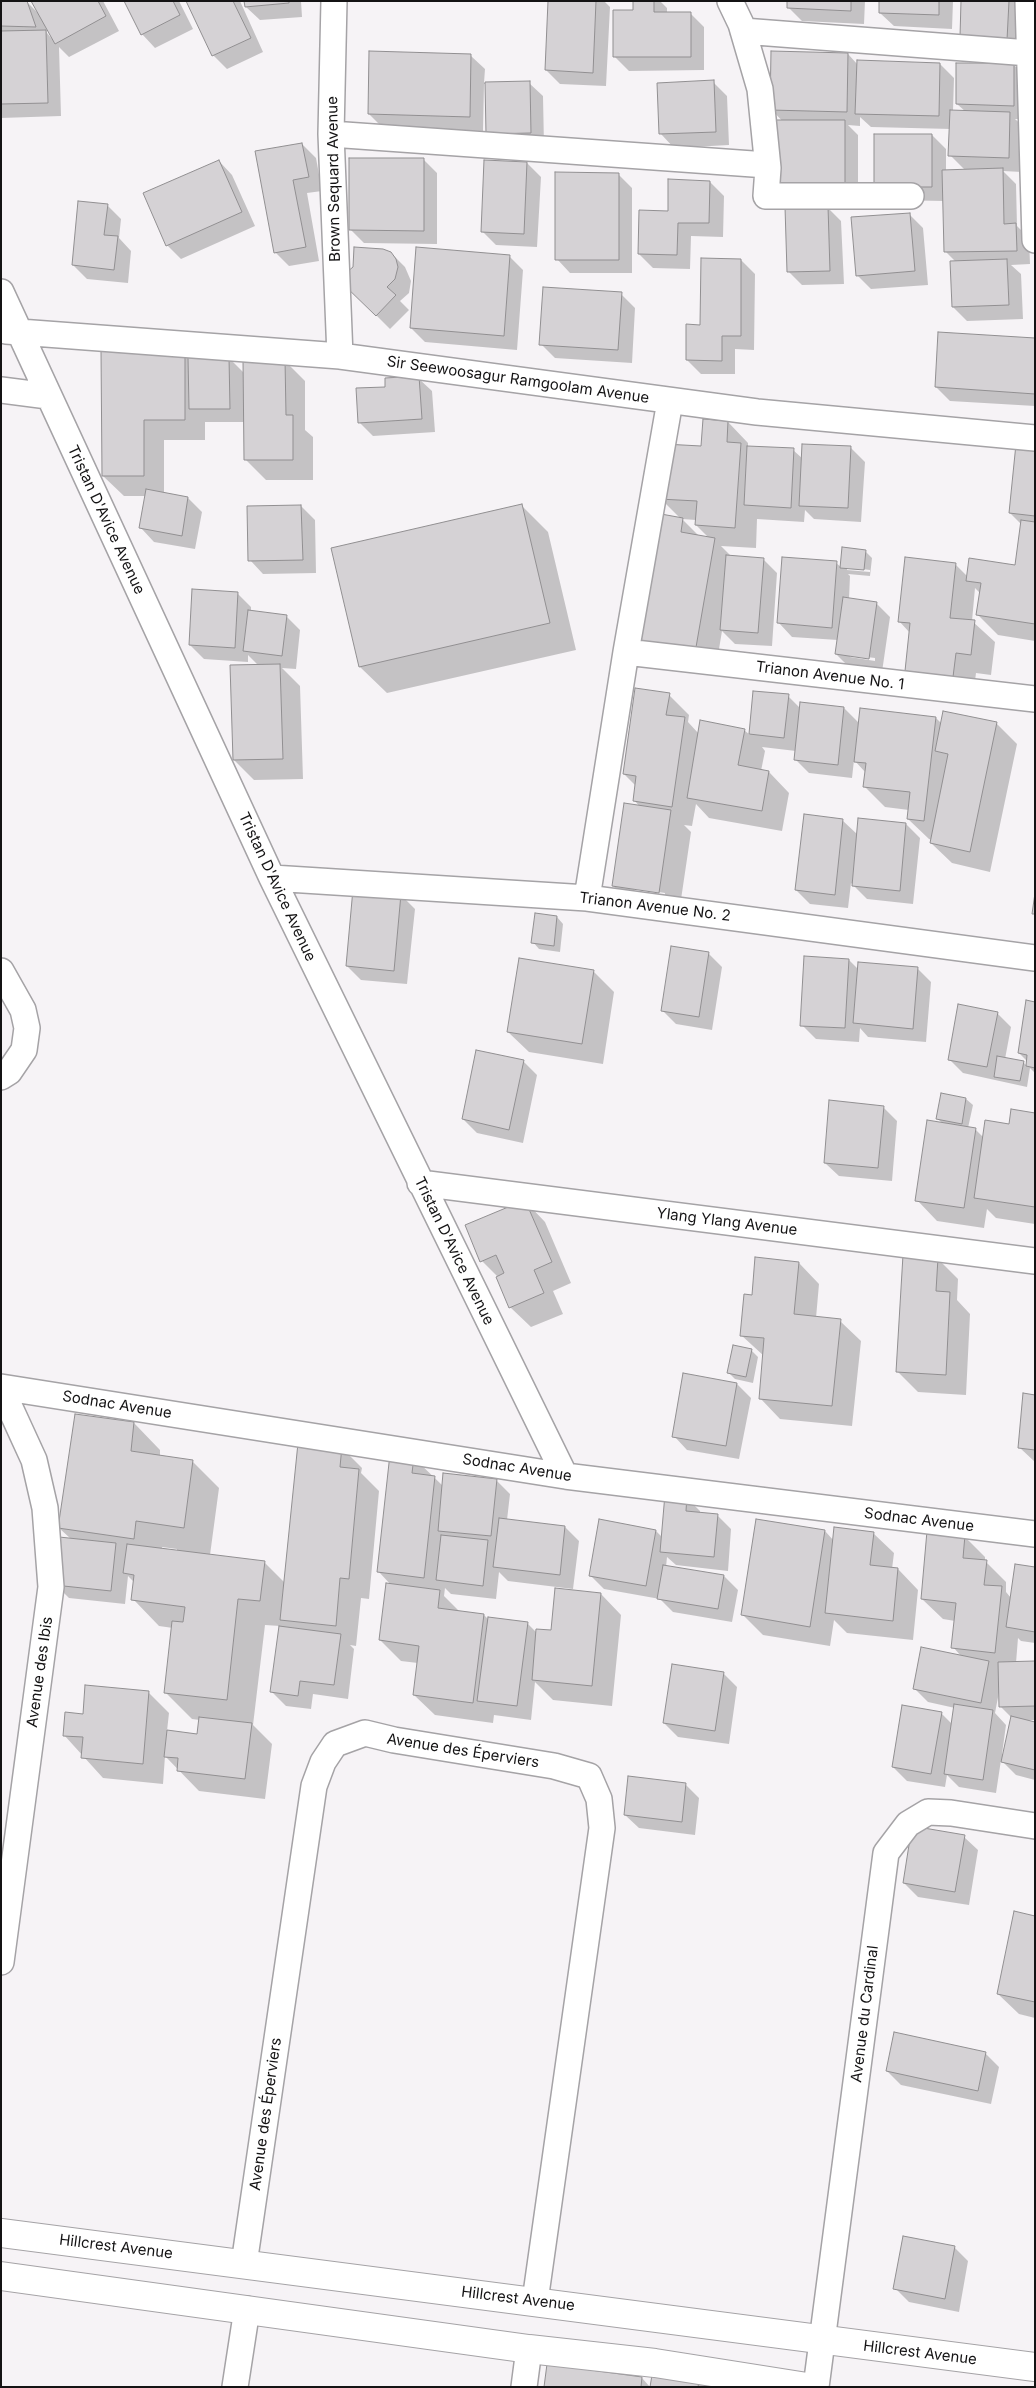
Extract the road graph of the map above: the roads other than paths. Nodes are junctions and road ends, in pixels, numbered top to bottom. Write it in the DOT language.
graph roads {
  1 [pos="334,1"];
  2 [pos="730,1"];
  3 [pos="1028,1"];
  4 [pos="743,31"];
  5 [pos="1029,53"];
  6 [pos="331,134"];
  7 [pos="767,165"];
  8 [pos="911,196"];
  9 [pos="1035,240"];
  10 [pos="1,292"];
  11 [pos="10,332"];
  12 [pos="340,356"];
  13 [pos="1,390"];
  14 [pos="48,396"];
  15 [pos="670,401"];
  16 [pos="1035,438"];
  17 [pos="626,652"];
  18 [pos="1035,700"];
  19 [pos="272,878"];
  20 [pos="587,898"];
  21 [pos="1035,958"];
  22 [pos="1,971"];
  23 [pos="1,1077"];
  24 [pos="420,1183"];
  25 [pos="1035,1261"];
  26 [pos="1,1388"];
  27 [pos="565,1476"];
  28 [pos="1035,1534"];
  29 [pos="1035,1826"];
  30 [pos="1,1962"];
  31 [pos="1,2232"];
  32 [pos="244,2264"];
  33 [pos="1,2276"];
  34 [pos="535,2301"];
  35 [pos="247,2310"];
  36 [pos="822,2340"];
  37 [pos="529,2349"];
  38 [pos="1035,2367"];
  39 [pos="235,2387"];
  40 [pos="524,2387"];
  41 [pos="807,2387"];
  42 [pos="816,2387"];
  1 -- 6 [label="street, Brown Sequard Avenue"];
  2 -- 4 [label="street"];
  3 -- 5 [label="street"];
  4 -- 5 [label="street"];
  4 -- 7 [label="street"];
  5 -- 9 [label="street"];
  6 -- 7 [label="street"];
  6 -- 12 [label="street, Brown Sequard Avenue"];
  7 -- 8 [label="street"];
  10 -- 11 [label="street, Tristan D'Avice Avenue"];
  11 -- 12 [label="street, Sir Seewoosagur Ramgoolam Avenue"];
  11 -- 14 [label="street, Tristan D'Avice Avenue"];
  12 -- 15 [label="street, Sir Seewoosagur Ramgoolam Avenue"];
  13 -- 14 [label="street"];
  14 -- 19 [label="street, Tristan D'Avice Avenue"];
  15 -- 16 [label="street, Sir Seewoosagur Ramgoolam Avenue"];
  15 -- 17 [label="street"];
  17 -- 18 [label="street, Trianon Avenue No. 1"];
  17 -- 20 [label="street"];
  19 -- 20 [label="street, Trianon Avenue No. 2"];
  19 -- 24 [label="street, Tristan D'Avice Avenue"];
  20 -- 21 [label="street, Trianon Avenue No. 2"];
  22 -- 23 [label="street"];
  24 -- 25 [label="street, Ylang Ylang Avenue"];
  24 -- 27 [label="street, Tristan D'Avice Avenue"];
  26 -- 27 [label="street, Sodnac Avenue"];
  26 -- 30 [label="street, Avenue des Ibis"];
  27 -- 28 [label="street, Sodnac Avenue"];
  29 -- 36 [label="street, Avenue du Cardinal"];
  31 -- 32 [label="main road, Hillcrest Avenue"];
  32 -- 34 [label="main road, Hillcrest Avenue"];
  32 -- 34 [label="street, Avenue des Éperviers"];
  33 -- 35 [label="main road"];
  34 -- 36 [label="main road, Hillcrest Avenue"];
  35 -- 37 [label="main road"];
  35 -- 39 [label="street"];
  36 -- 38 [label="main road, Hillcrest Avenue"];
  36 -- 42 [label="street, Avenue du Cardinal"];
  37 -- 40 [label="street"];
  37 -- 41 [label="main road"];
}
